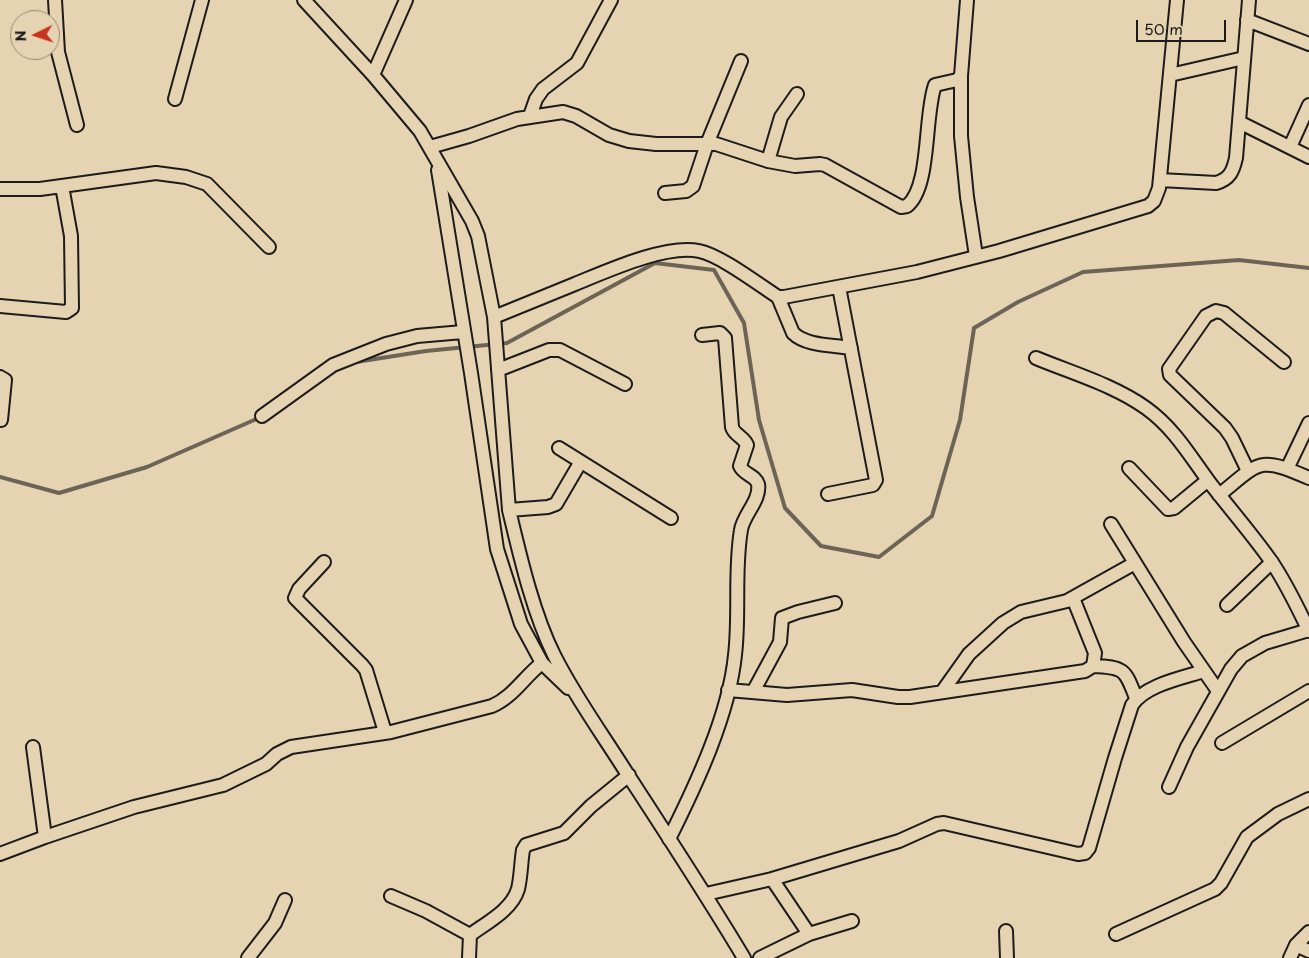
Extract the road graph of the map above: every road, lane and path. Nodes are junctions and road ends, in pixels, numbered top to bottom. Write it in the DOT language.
graph roads {
  1 [pos="55,0"];
  2 [pos="202,0"];
  3 [pos="304,0"];
  4 [pos="406,0"];
  5 [pos="611,0"];
  6 [pos="967,0"];
  7 [pos="1177,0"];
  8 [pos="1249,0"];
  9 [pos="1248,20"];
  10 [pos="1309,44"];
  11 [pos="1244,58"];
  12 [pos="741,62"];
  13 [pos="373,75"];
  14 [pos="1170,75"];
  15 [pos="961,76"];
  16 [pos="797,94"];
  17 [pos="174,99"];
  18 [pos="1309,105"];
  19 [pos="530,116"];
  20 [pos="1239,122"];
  21 [pos="77,125"];
  22 [pos="707,144"];
  23 [pos="430,147"];
  24 [pos="1290,148"];
  25 [pos="1309,157"];
  26 [pos="768,161"];
  27 [pos="437,162"];
  28 [pos="1160,180"];
  29 [pos="62,186"];
  30 [pos="0,189"];
  31 [pos="665,194"];
  32 [pos="269,247"];
  33 [pos="976,256"];
  34 [pos="839,287"];
  35 [pos="778,297"];
  36 [pos="0,306"];
  37 [pos="494,317"];
  38 [pos="464,335"];
  39 [pos="702,335"];
  40 [pos="851,348"];
  41 [pos="1036,358"];
  42 [pos="1284,362"];
  43 [pos="498,364"];
  44 [pos="0,377"];
  45 [pos="624,384"];
  46 [pos="262,416"];
  47 [pos="1,420"];
  48 [pos="1309,423"];
  49 [pos="559,448"];
  50 [pos="580,463"];
  51 [pos="1129,468"];
  52 [pos="1287,469"];
  53 [pos="1248,471"];
  54 [pos="1309,478"];
  55 [pos="1208,480"];
  56 [pos="828,494"];
  57 [pos="1219,495"];
  58 [pos="509,510"];
  59 [pos="670,518"];
  60 [pos="1111,524"];
  61 [pos="324,562"];
  62 [pos="1135,562"];
  63 [pos="1272,562"];
  64 [pos="1073,598"];
  65 [pos="835,603"];
  66 [pos="1227,605"];
  67 [pos="1309,630"];
  68 [pos="542,663"];
  69 [pos="1094,666"];
  70 [pos="1204,671"];
  71 [pos="728,690"];
  72 [pos="1218,691"];
  73 [pos="1309,691"];
  74 [pos="753,692"];
  75 [pos="942,692"];
  76 [pos="577,696"];
  77 [pos="1136,698"];
  78 [pos="386,732"];
  79 [pos="1222,743"];
  80 [pos="34,747"];
  81 [pos="629,775"];
  82 [pos="1170,787"];
  83 [pos="1309,799"];
  84 [pos="45,837"];
  85 [pos="669,839"];
  86 [pos="0,854"];
  87 [pos="772,879"];
  88 [pos="706,894"];
  89 [pos="391,896"];
  90 [pos="285,900"];
  91 [pos="852,922"];
  92 [pos="1006,931"];
  93 [pos="1309,932"];
  94 [pos="809,934"];
  95 [pos="1116,934"];
  96 [pos="470,935"];
  97 [pos="1296,944"];
  98 [pos="1309,951"];
  99 [pos="248,958"];
  100 [pos="469,958"];
  101 [pos="744,958"];
  102 [pos="760,958"];
  103 [pos="1007,958"];
  104 [pos="1290,958"];
  1 -- 21 [label="street"];
  2 -- 17 [label="street"];
  3 -- 13 [label="street"];
  4 -- 13 [label="street"];
  5 -- 19 [label="street"];
  6 -- 15 [label="street"];
  7 -- 14 [label="street"];
  8 -- 9 [label="street"];
  9 -- 10 [label="street"];
  9 -- 11 [label="street"];
  11 -- 14 [label="street"];
  11 -- 20 [label="street"];
  12 -- 22 [label="street"];
  13 -- 23 [label="street"];
  14 -- 28 [label="street"];
  15 -- 26 [label="street"];
  15 -- 33 [label="street"];
  16 -- 26 [label="street"];
  18 -- 24 [label="street"];
  19 -- 22 [label="street"];
  19 -- 23 [label="street"];
  20 -- 24 [label="street"];
  20 -- 28 [label="street"];
  22 -- 26 [label="street"];
  22 -- 31 [label="street"];
  23 -- 27 [label="street"];
  24 -- 25 [label="street"];
  27 -- 37 [label="street"];
  27 -- 38 [label="street"];
  28 -- 33 [label="street"];
  29 -- 30 [label="street"];
  29 -- 32 [label="street"];
  29 -- 36 [label="street"];
  33 -- 34 [label="street"];
  34 -- 35 [label="street"];
  34 -- 40 [label="street"];
  35 -- 37 [label="street"];
  35 -- 40 [label="street"];
  37 -- 43 [label="street"];
  38 -- 46 [label="street"];
  38 -- 68 [label="street"];
  39 -- 71 [label="street"];
  40 -- 56 [label="street"];
  41 -- 55 [label="street"];
  42 -- 53 [label="street"];
  43 -- 45 [label="street"];
  43 -- 58 [label="street"];
  44 -- 47 [label="street"];
  48 -- 52 [label="street"];
  49 -- 50 [label="street"];
  50 -- 58 [label="street"];
  50 -- 59 [label="street"];
  51 -- 55 [label="street"];
  52 -- 53 [label="street"];
  52 -- 54 [label="street"];
  53 -- 57 [label="street"];
  55 -- 57 [label="street"];
  57 -- 63 [label="street"];
  58 -- 76 [label="street"];
  60 -- 62 [label="street"];
  61 -- 78 [label="street"];
  62 -- 64 [label="street"];
  62 -- 70 [label="street"];
  63 -- 66 [label="street"];
  63 -- 67 [label="street"];
  64 -- 69 [label="street"];
  64 -- 75 [label="street"];
  65 -- 74 [label="street"];
  67 -- 72 [label="street"];
  68 -- 76 [label="street"];
  68 -- 78 [label="street"];
  69 -- 75 [label="street"];
  69 -- 77 [label="street"];
  70 -- 72 [label="street"];
  70 -- 77 [label="street"];
  71 -- 74 [label="street"];
  71 -- 85 [label="street"];
  72 -- 82 [label="street"];
  73 -- 79 [label="street"];
  74 -- 75 [label="street"];
  76 -- 81 [label="street"];
  77 -- 87 [label="street"];
  78 -- 84 [label="street"];
  80 -- 84 [label="street"];
  81 -- 85 [label="street"];
  81 -- 96 [label="street"];
  83 -- 95 [label="street"];
  84 -- 86 [label="street"];
  85 -- 88 [label="street"];
  87 -- 88 [label="street"];
  87 -- 94 [label="street"];
  88 -- 101 [label="street"];
  89 -- 96 [label="street"];
  90 -- 99 [label="street"];
  91 -- 94 [label="street"];
  92 -- 103 [label="street"];
  93 -- 97 [label="street"];
  94 -- 102 [label="street"];
  96 -- 100 [label="street"];
  97 -- 98 [label="street"];
  97 -- 104 [label="street"];
}
